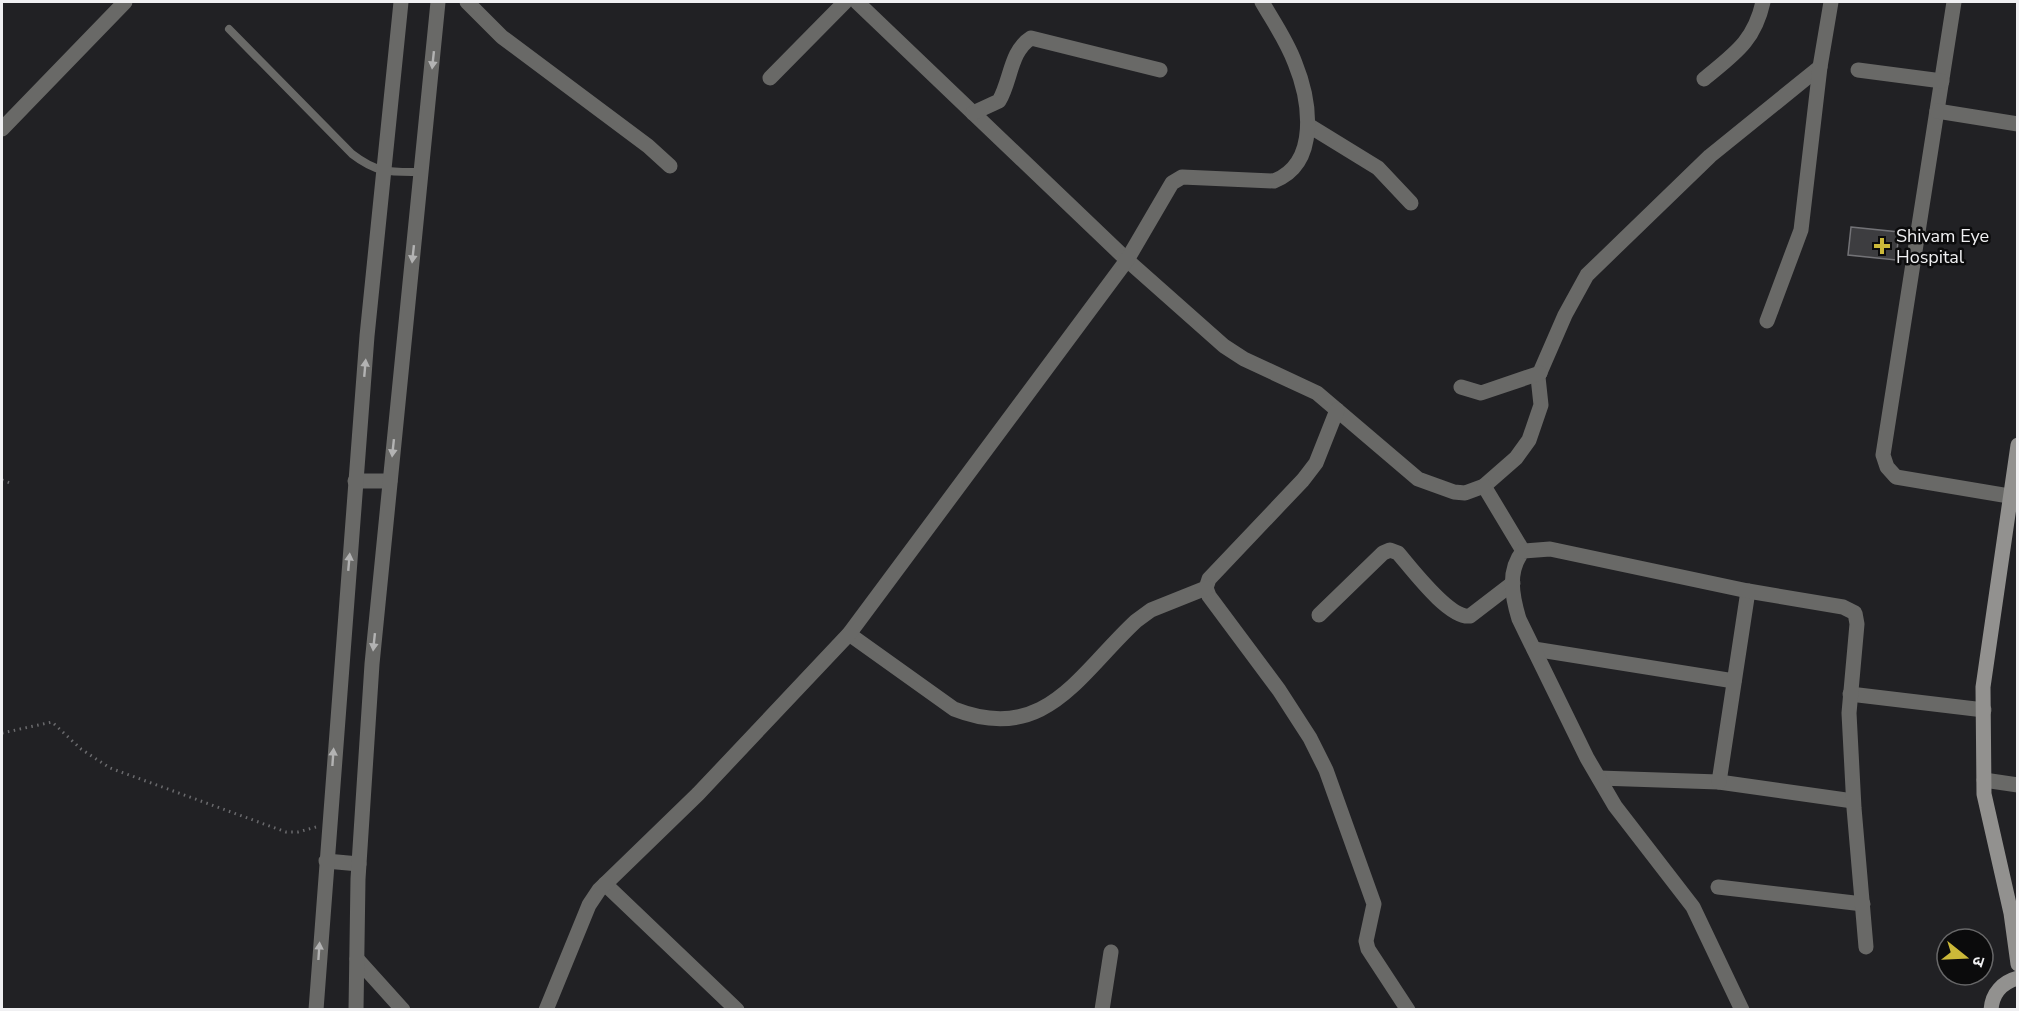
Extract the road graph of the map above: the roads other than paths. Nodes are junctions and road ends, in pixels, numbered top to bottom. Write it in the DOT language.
graph roads {
  1 [pos="125,2"];
  2 [pos="401,2"];
  3 [pos="438,2"];
  4 [pos="467,2"];
  5 [pos="845,2"];
  6 [pos="857,2"];
  7 [pos="1262,2"];
  8 [pos="1763,2"];
  9 [pos="1831,2"];
  10 [pos="1954,2"];
  11 [pos="229,29"];
  12 [pos="1820,66"];
  13 [pos="1160,70"];
  14 [pos="1858,70"];
  15 [pos="770,78"];
  16 [pos="1704,79"];
  17 [pos="1942,81"];
  18 [pos="1937,111"];
  19 [pos="973,113"];
  20 [pos="2018,124"];
  21 [pos="1308,125"];
  22 [pos="2,129"];
  23 [pos="670,166"];
  24 [pos="384,172"];
  25 [pos="422,172"];
  26 [pos="1411,203"];
  27 [pos="1127,260"];
  28 [pos="1767,321"];
  29 [pos="1540,373"];
  30 [pos="1461,387"];
  31 [pos="1337,410"];
  32 [pos="2018,445"];
  33 [pos="355,481"];
  34 [pos="390,481"];
  35 [pos="1484,486"];
  36 [pos="2009,496"];
  37 [pos="1523,551"];
  38 [pos="1513,583"];
  39 [pos="1206,588"];
  40 [pos="1748,591"];
  41 [pos="1319,615"];
  42 [pos="849,634"];
  43 [pos="1534,650"];
  44 [pos="1734,681"];
  45 [pos="1850,694"];
  46 [pos="1984,710"];
  47 [pos="1599,778"];
  48 [pos="1984,780"];
  49 [pos="1719,782"];
  50 [pos="2018,785"];
  51 [pos="1853,801"];
  52 [pos="326,861"];
  53 [pos="359,864"];
  54 [pos="605,885"];
  55 [pos="1718,887"];
  56 [pos="1863,904"];
  57 [pos="1866,947"];
  58 [pos="1112,952"];
  59 [pos="357,959"];
  60 [pos="2018,964"];
  61 [pos="2018,978"];
  62 [pos="545,1009"];
  63 [pos="316,1010"];
  64 [pos="356,1010"];
  65 [pos="403,1010"];
  66 [pos="737,1010"];
  67 [pos="1102,1010"];
  68 [pos="1408,1010"];
  69 [pos="1742,1010"];
  70 [pos="1991,1010"];
  1 -- 22 [label="street"];
  2 -- 24 [label="street"];
  3 -- 25 [label="street, one-way"];
  4 -- 23 [label="street"];
  5 -- 15 [label="street"];
  6 -- 19 [label="street"];
  7 -- 21 [label="street"];
  8 -- 16 [label="street"];
  9 -- 12 [label="street"];
  10 -- 17 [label="street"];
  11 -- 24 [label="lane"];
  12 -- 28 [label="street"];
  12 -- 29 [label="street"];
  13 -- 19 [label="street"];
  14 -- 17 [label="street"];
  17 -- 18 [label="street"];
  18 -- 20 [label="street"];
  18 -- 36 [label="street"];
  19 -- 27 [label="street"];
  21 -- 26 [label="street"];
  21 -- 27 [label="street"];
  24 -- 25 [label="lane"];
  33 -- 24 [label="street, one-way"];
  25 -- 34 [label="street, one-way"];
  27 -- 31 [label="street"];
  27 -- 42 [label="street"];
  29 -- 30 [label="street"];
  29 -- 35 [label="street"];
  31 -- 35 [label="street"];
  31 -- 39 [label="street"];
  32 -- 36 [label="street"];
  33 -- 34 [label="street"];
  52 -- 33 [label="street, one-way"];
  34 -- 53 [label="street, one-way"];
  35 -- 37 [label="street"];
  36 -- 46 [label="street"];
  37 -- 38 [label="street"];
  37 -- 40 [label="street"];
  38 -- 41 [label="street"];
  38 -- 43 [label="street"];
  39 -- 42 [label="street"];
  39 -- 68 [label="street"];
  40 -- 44 [label="street"];
  40 -- 45 [label="street"];
  42 -- 54 [label="street"];
  43 -- 44 [label="street"];
  43 -- 47 [label="street"];
  44 -- 49 [label="street"];
  45 -- 46 [label="street"];
  45 -- 51 [label="street"];
  46 -- 48 [label="street"];
  47 -- 49 [label="street"];
  47 -- 69 [label="street"];
  48 -- 50 [label="street"];
  48 -- 60 [label="street"];
  49 -- 51 [label="street"];
  51 -- 56 [label="street"];
  52 -- 53 [label="street"];
  63 -- 52 [label="street, one-way"];
  53 -- 59 [label="street"];
  54 -- 62 [label="street"];
  54 -- 66 [label="street"];
  55 -- 56 [label="street"];
  56 -- 57 [label="street"];
  58 -- 67 [label="street"];
  59 -- 64 [label="street"];
  59 -- 65 [label="street"];
  61 -- 70 [label="street"];
}
